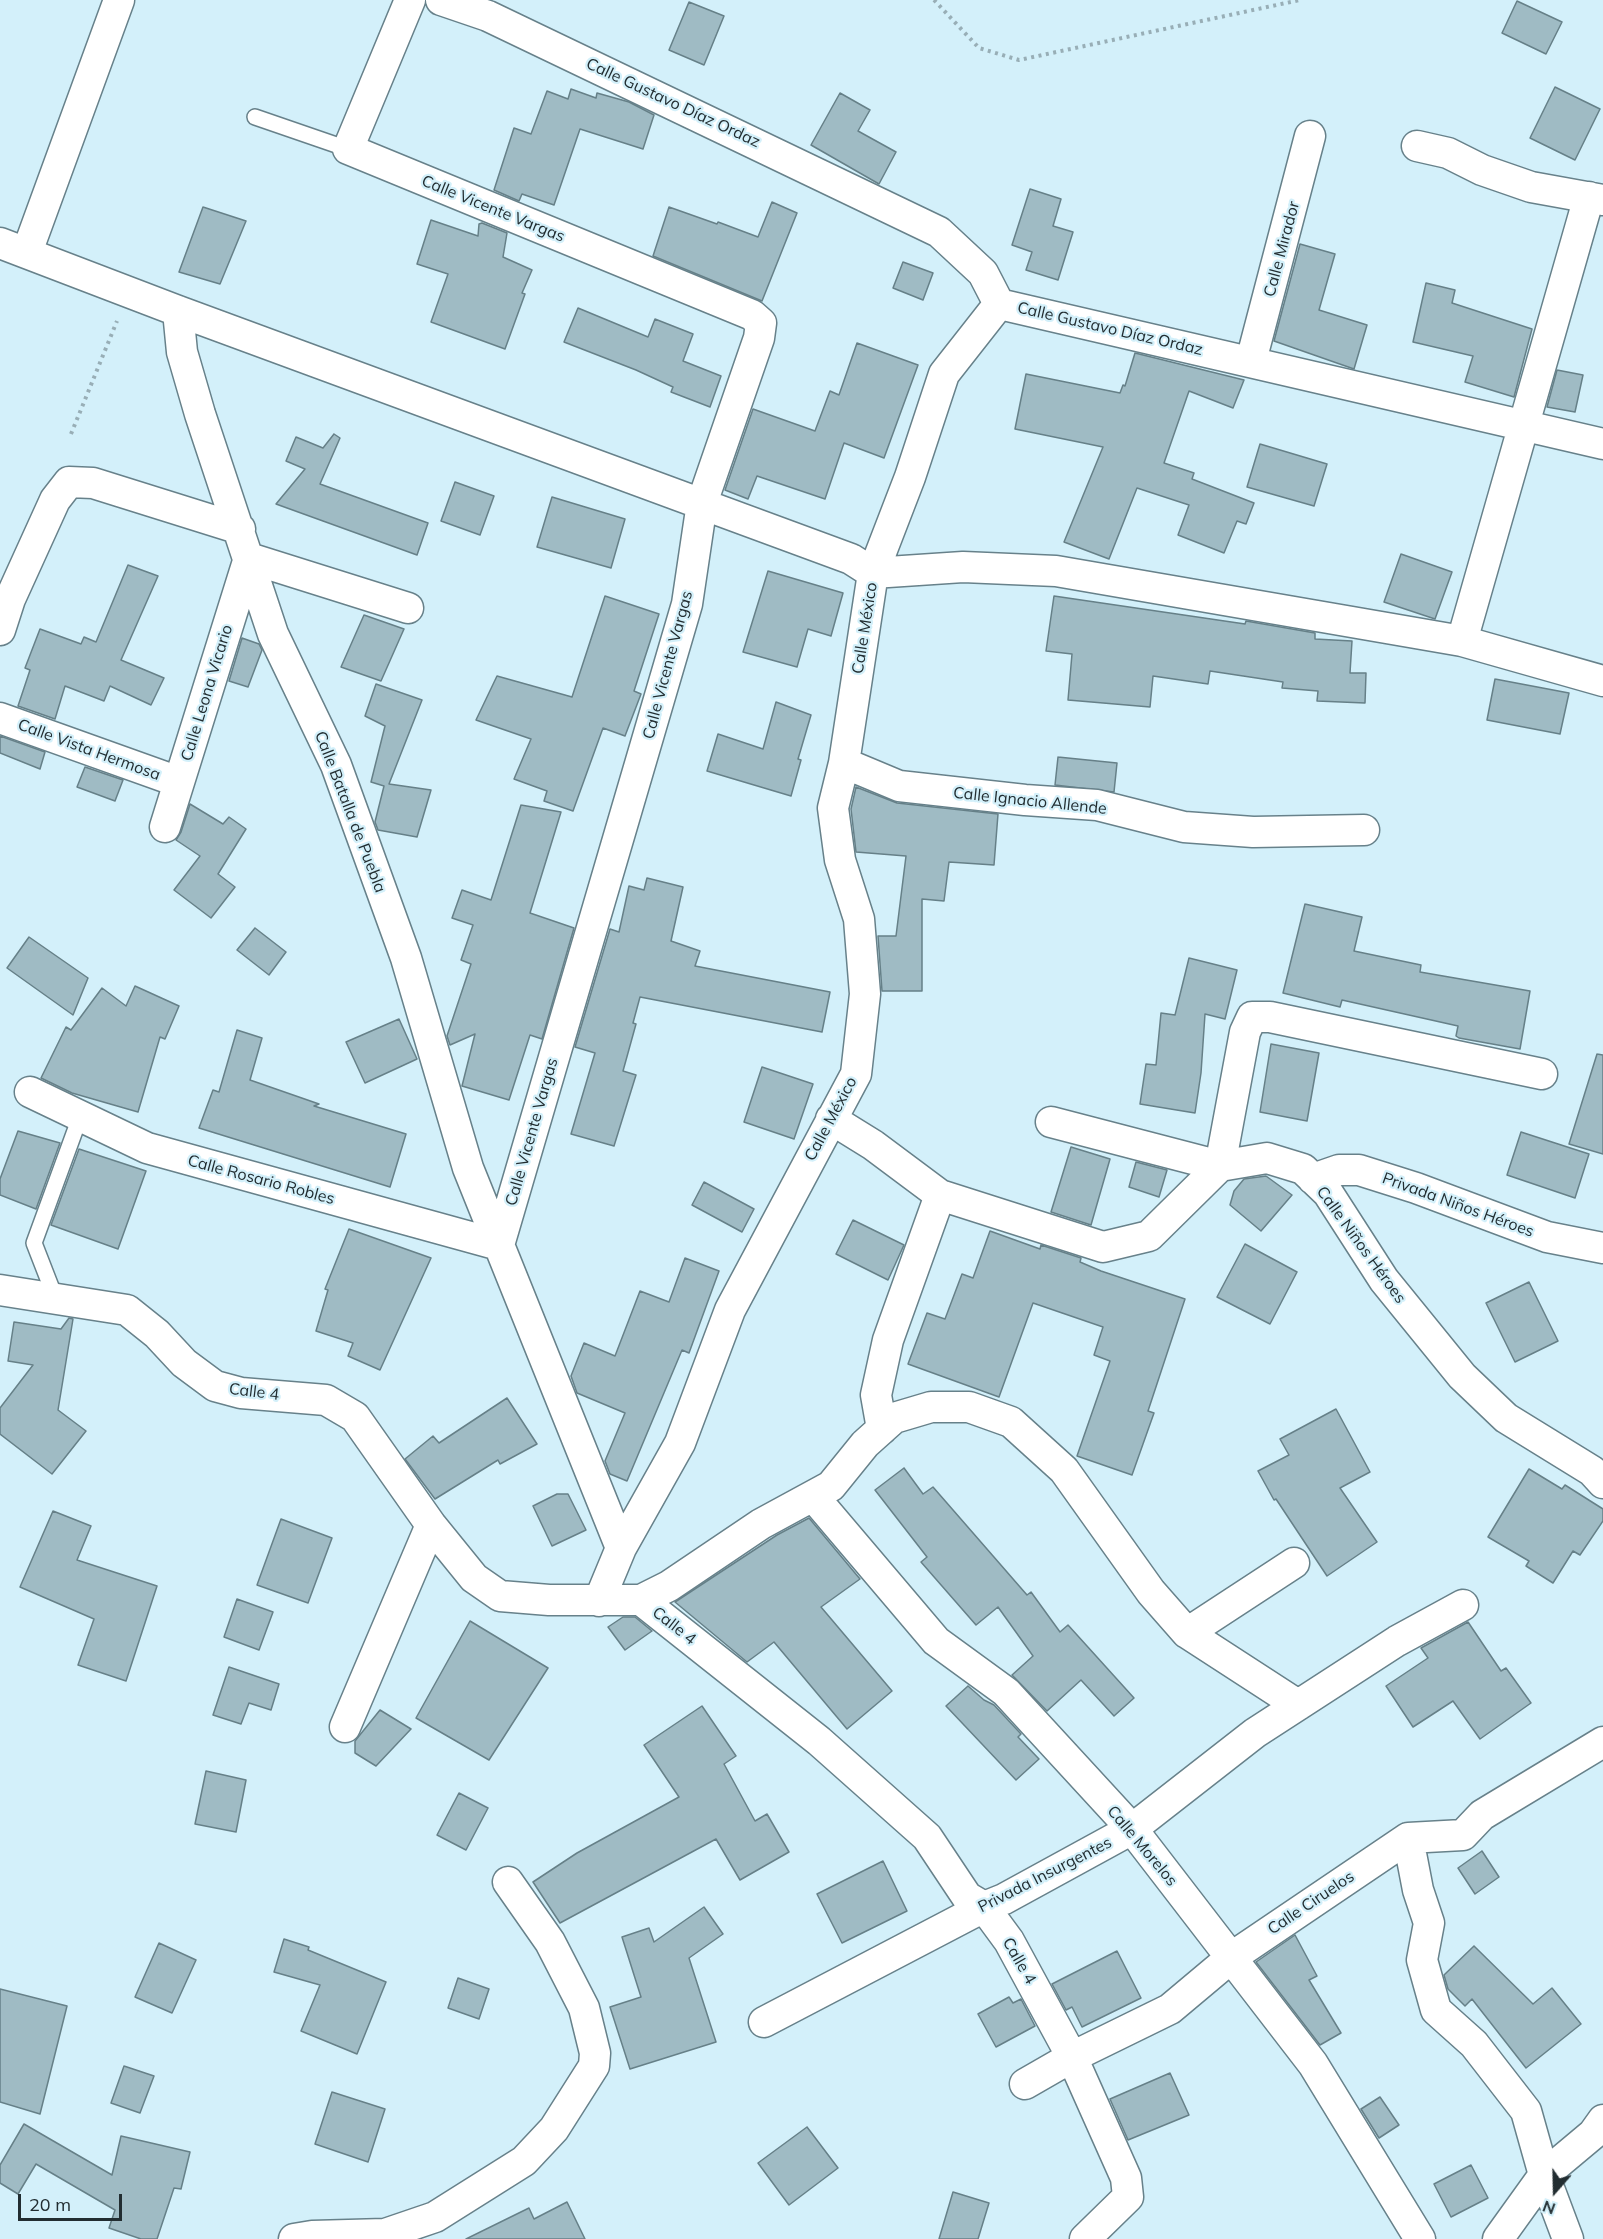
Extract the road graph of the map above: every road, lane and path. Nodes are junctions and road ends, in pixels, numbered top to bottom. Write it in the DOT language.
graph roads {
  1 [pos="119,0"];
  2 [pos="410,0"];
  3 [pos="441,0"];
  4 [pos="934,0"];
  5 [pos="1300,0"];
  6 [pos="255,117"];
  7 [pos="1310,136"];
  8 [pos="1416,146"];
  9 [pos="348,149"];
  10 [pos="1596,199"];
  11 [pos="14,248"];
  12 [pos="128,293"];
  13 [pos="999,304"];
  14 [pos="178,312"];
  15 [pos="1251,361"];
  16 [pos="1523,424"];
  17 [pos="71,434"];
  18 [pos="1603,444"];
  19 [pos="702,503"];
  20 [pos="240,529"];
  21 [pos="249,558"];
  22 [pos="873,573"];
  23 [pos="408,608"];
  24 [pos="0,630"];
  25 [pos="1462,641"];
  26 [pos="1603,681"];
  27 [pos="0,718"];
  28 [pos="844,763"];
  29 [pos="179,782"];
  30 [pos="165,827"];
  31 [pos="1364,830"];
  32 [pos="1542,1074"];
  33 [pos="30,1092"];
  34 [pos="80,1117"];
  35 [pos="831,1119"];
  36 [pos="1051,1122"];
  37 [pos="1220,1166"];
  38 [pos="1313,1179"];
  39 [pos="940,1195"];
  40 [pos="499,1245"];
  41 [pos="1603,1248"];
  42 [pos="0,1290"];
  43 [pos="55,1297"];
  44 [pos="882,1429"];
  45 [pos="1603,1483"];
  46 [pos="813,1496"];
  47 [pos="431,1525"];
  48 [pos="621,1548"];
  49 [pos="1294,1563"];
  50 [pos="641,1600"];
  51 [pos="599,1601"];
  52 [pos="1463,1605"];
  53 [pos="1187,1633"];
  54 [pos="1298,1705"];
  55 [pos="345,1727"];
  56 [pos="1603,1742"];
  57 [pos="1132,1829"];
  58 [pos="1408,1838"];
  59 [pos="508,1882"];
  60 [pos="984,1907"];
  61 [pos="1232,1957"];
  62 [pos="764,2022"];
  63 [pos="1072,2056"];
  64 [pos="1025,2084"];
  65 [pos="1603,2120"];
  66 [pos="1544,2175"];
  67 [pos="294,2239"];
  68 [pos="1084,2239"];
  69 [pos="1420,2239"];
  70 [pos="1498,2239"];
  71 [pos="1568,2239"];
  1 -- 11 [label="street"];
  2 -- 9 [label="street"];
  3 -- 13 [label="street, Calle Gustavo Díaz Ordaz"];
  4 -- 5 [label="path"];
  6 -- 9 [label="lane"];
  7 -- 15 [label="street, Calle Mirador"];
  8 -- 10 [label="street"];
  9 -- 19 [label="street, Calle Vicente Vargas"];
  10 -- 16 [label="street"];
  11 -- 12 [label="street"];
  12 -- 14 [label="street"];
  12 -- 17 [label="path"];
  13 -- 15 [label="street, Calle Gustavo Díaz Ordaz"];
  13 -- 22 [label="street, Calle México"];
  14 -- 19 [label="street"];
  14 -- 20 [label="street, Calle Batalla de Puebla"];
  15 -- 16 [label="street, Calle Gustavo Díaz Ordaz"];
  16 -- 18 [label="street, Calle Gustavo Díaz Ordaz"];
  16 -- 25 [label="street"];
  19 -- 22 [label="street"];
  19 -- 40 [label="street, Calle Vicente Vargas"];
  20 -- 21 [label="street, Calle Batalla de Puebla"];
  20 -- 24 [label="street"];
  21 -- 23 [label="street"];
  21 -- 29 [label="street, Calle Leona Vicario"];
  21 -- 40 [label="street, Calle Batalla de Puebla"];
  22 -- 25 [label="street"];
  22 -- 28 [label="street, Calle México"];
  25 -- 26 [label="street"];
  27 -- 29 [label="street, Calle Vista Hermosa"];
  28 -- 31 [label="street, Calle Ignacio Allende"];
  28 -- 35 [label="street, Calle México"];
  29 -- 30 [label="street, Calle Leona Vicario"];
  32 -- 37 [label="street"];
  33 -- 34 [label="street, Calle Rosario Robles"];
  34 -- 40 [label="street, Calle Rosario Robles"];
  34 -- 43 [label="lane"];
  35 -- 39 [label="street"];
  35 -- 48 [label="street, Calle México"];
  36 -- 37 [label="street"];
  37 -- 38 [label="street, Calle Niños Héroes"];
  37 -- 39 [label="street"];
  38 -- 41 [label="street, Privada Niños Héroes"];
  38 -- 45 [label="street, Calle Niños Héroes"];
  39 -- 44 [label="street"];
  40 -- 48 [label="street"];
  42 -- 43 [label="street, Calle 4"];
  43 -- 47 [label="street, Calle 4"];
  44 -- 46 [label="street"];
  44 -- 53 [label="street"];
  46 -- 50 [label="street"];
  46 -- 57 [label="street, Calle Morelos"];
  47 -- 51 [label="street, Calle 4"];
  47 -- 55 [label="street"];
  48 -- 51 [label="street, Calle México"];
  49 -- 53 [label="street"];
  50 -- 51 [label="street, Calle 4"];
  50 -- 60 [label="street, Calle 4"];
  52 -- 54 [label="street, Privada Insurgentes"];
  53 -- 54 [label="street"];
  54 -- 57 [label="street, Privada Insurgentes"];
  56 -- 58 [label="street"];
  57 -- 60 [label="street, Privada Insurgentes"];
  57 -- 61 [label="street, Calle Morelos"];
  58 -- 61 [label="street, Calle Ciruelos"];
  58 -- 66 [label="street"];
  59 -- 67 [label="street"];
  60 -- 62 [label="street, Privada Insurgentes"];
  60 -- 63 [label="street, Calle 4"];
  61 -- 63 [label="street, Calle Ciruelos"];
  61 -- 69 [label="street, Calle Morelos"];
  63 -- 64 [label="street, Calle Ciruelos"];
  63 -- 68 [label="street, Calle 4"];
  65 -- 66 [label="street"];
  66 -- 70 [label="street"];
  66 -- 71 [label="street"];
}
